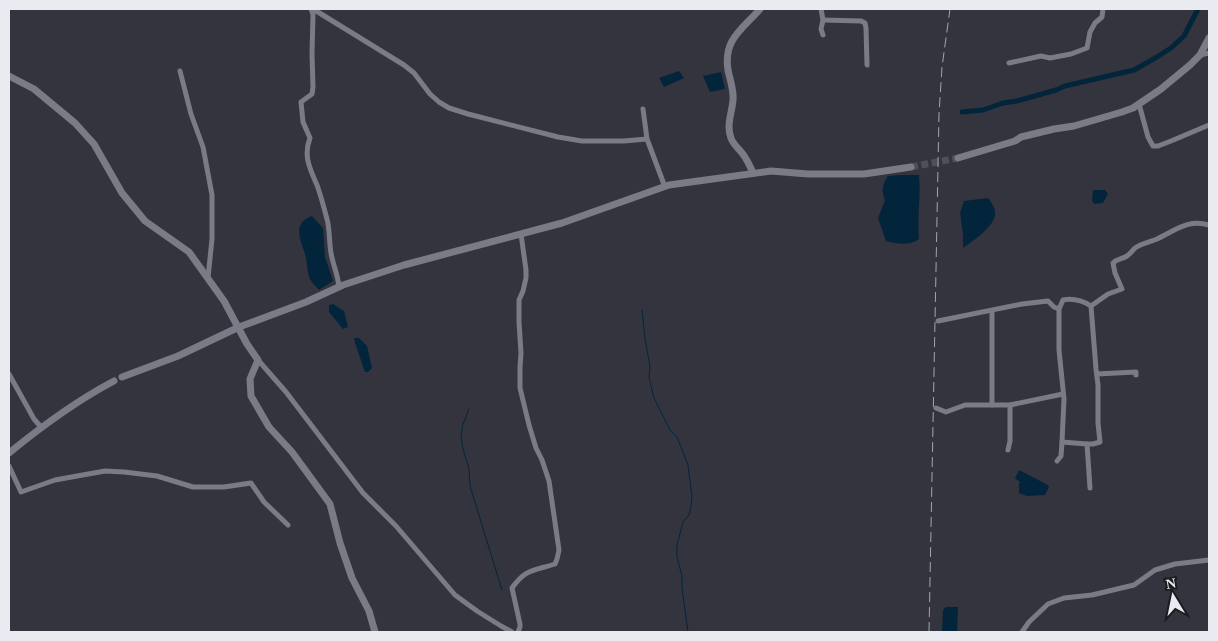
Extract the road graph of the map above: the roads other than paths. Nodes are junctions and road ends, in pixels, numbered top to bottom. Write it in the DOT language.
graph roads {
  1 [pos="312,9"];
  2 [pos="760,9"];
  3 [pos="821,9"];
  4 [pos="1103,9"];
  5 [pos="823,20"];
  6 [pos="823,35"];
  7 [pos="1209,38"];
  8 [pos="1209,53"];
  9 [pos="1200,55"];
  10 [pos="1009,63"];
  11 [pos="867,65"];
  12 [pos="180,71"];
  13 [pos="9,76"];
  14 [pos="1139,104"];
  15 [pos="643,109"];
  16 [pos="1209,125"];
  17 [pos="647,139"];
  18 [pos="958,158"];
  19 [pos="911,167"];
  20 [pos="753,173"];
  21 [pos="665,187"];
  22 [pos="1209,225"];
  23 [pos="521,234"];
  24 [pos="208,278"];
  25 [pos="339,287"];
  26 [pos="1092,306"];
  27 [pos="1059,309"];
  28 [pos="992,310"];
  29 [pos="938,321"];
  30 [pos="239,327"];
  31 [pos="258,360"];
  32 [pos="9,374"];
  33 [pos="1097,374"];
  34 [pos="1136,375"];
  35 [pos="122,378"];
  36 [pos="114,381"];
  37 [pos="1063,394"];
  38 [pos="992,405"];
  39 [pos="1010,405"];
  40 [pos="936,408"];
  41 [pos="41,427"];
  42 [pos="1062,442"];
  43 [pos="1087,444"];
  44 [pos="1008,450"];
  45 [pos="9,454"];
  46 [pos="1058,461"];
  47 [pos="9,466"];
  48 [pos="1090,488"];
  49 [pos="288,525"];
  50 [pos="1209,560"];
  51 [pos="511,631"];
  52 [pos="375,632"];
  53 [pos="518,632"];
  54 [pos="1022,632"];
  1 -- 17 [label="street"];
  1 -- 25 [label="street"];
  2 -- 20 [label="street"];
  3 -- 5 [label="street"];
  4 -- 10 [label="street"];
  5 -- 6 [label="street"];
  5 -- 11 [label="street"];
  7 -- 9 [label="street"];
  8 -- 9 [label="street"];
  9 -- 14 [label="street"];
  12 -- 24 [label="street"];
  13 -- 24 [label="street"];
  14 -- 16 [label="street"];
  14 -- 18 [label="street"];
  15 -- 17 [label="street"];
  17 -- 21 [label="street"];
  19 -- 20 [label="street"];
  20 -- 21 [label="street"];
  21 -- 23 [label="street"];
  22 -- 26 [label="street"];
  23 -- 25 [label="street"];
  23 -- 53 [label="street"];
  24 -- 30 [label="street"];
  25 -- 30 [label="street"];
  26 -- 27 [label="street"];
  26 -- 33 [label="street"];
  27 -- 28 [label="street"];
  27 -- 37 [label="street"];
  28 -- 29 [label="street"];
  28 -- 38 [label="street"];
  30 -- 31 [label="street"];
  30 -- 35 [label="street"];
  31 -- 51 [label="street"];
  31 -- 52 [label="street"];
  32 -- 41 [label="street"];
  33 -- 34 [label="street"];
  33 -- 43 [label="street"];
  35 -- 36 [label="street"];
  36 -- 41 [label="street"];
  37 -- 39 [label="street"];
  37 -- 42 [label="street"];
  38 -- 39 [label="street"];
  38 -- 40 [label="street"];
  39 -- 44 [label="street"];
  41 -- 45 [label="street"];
  42 -- 43 [label="street"];
  42 -- 46 [label="street"];
  43 -- 48 [label="street"];
  47 -- 49 [label="street"];
  50 -- 54 [label="street"];
}
